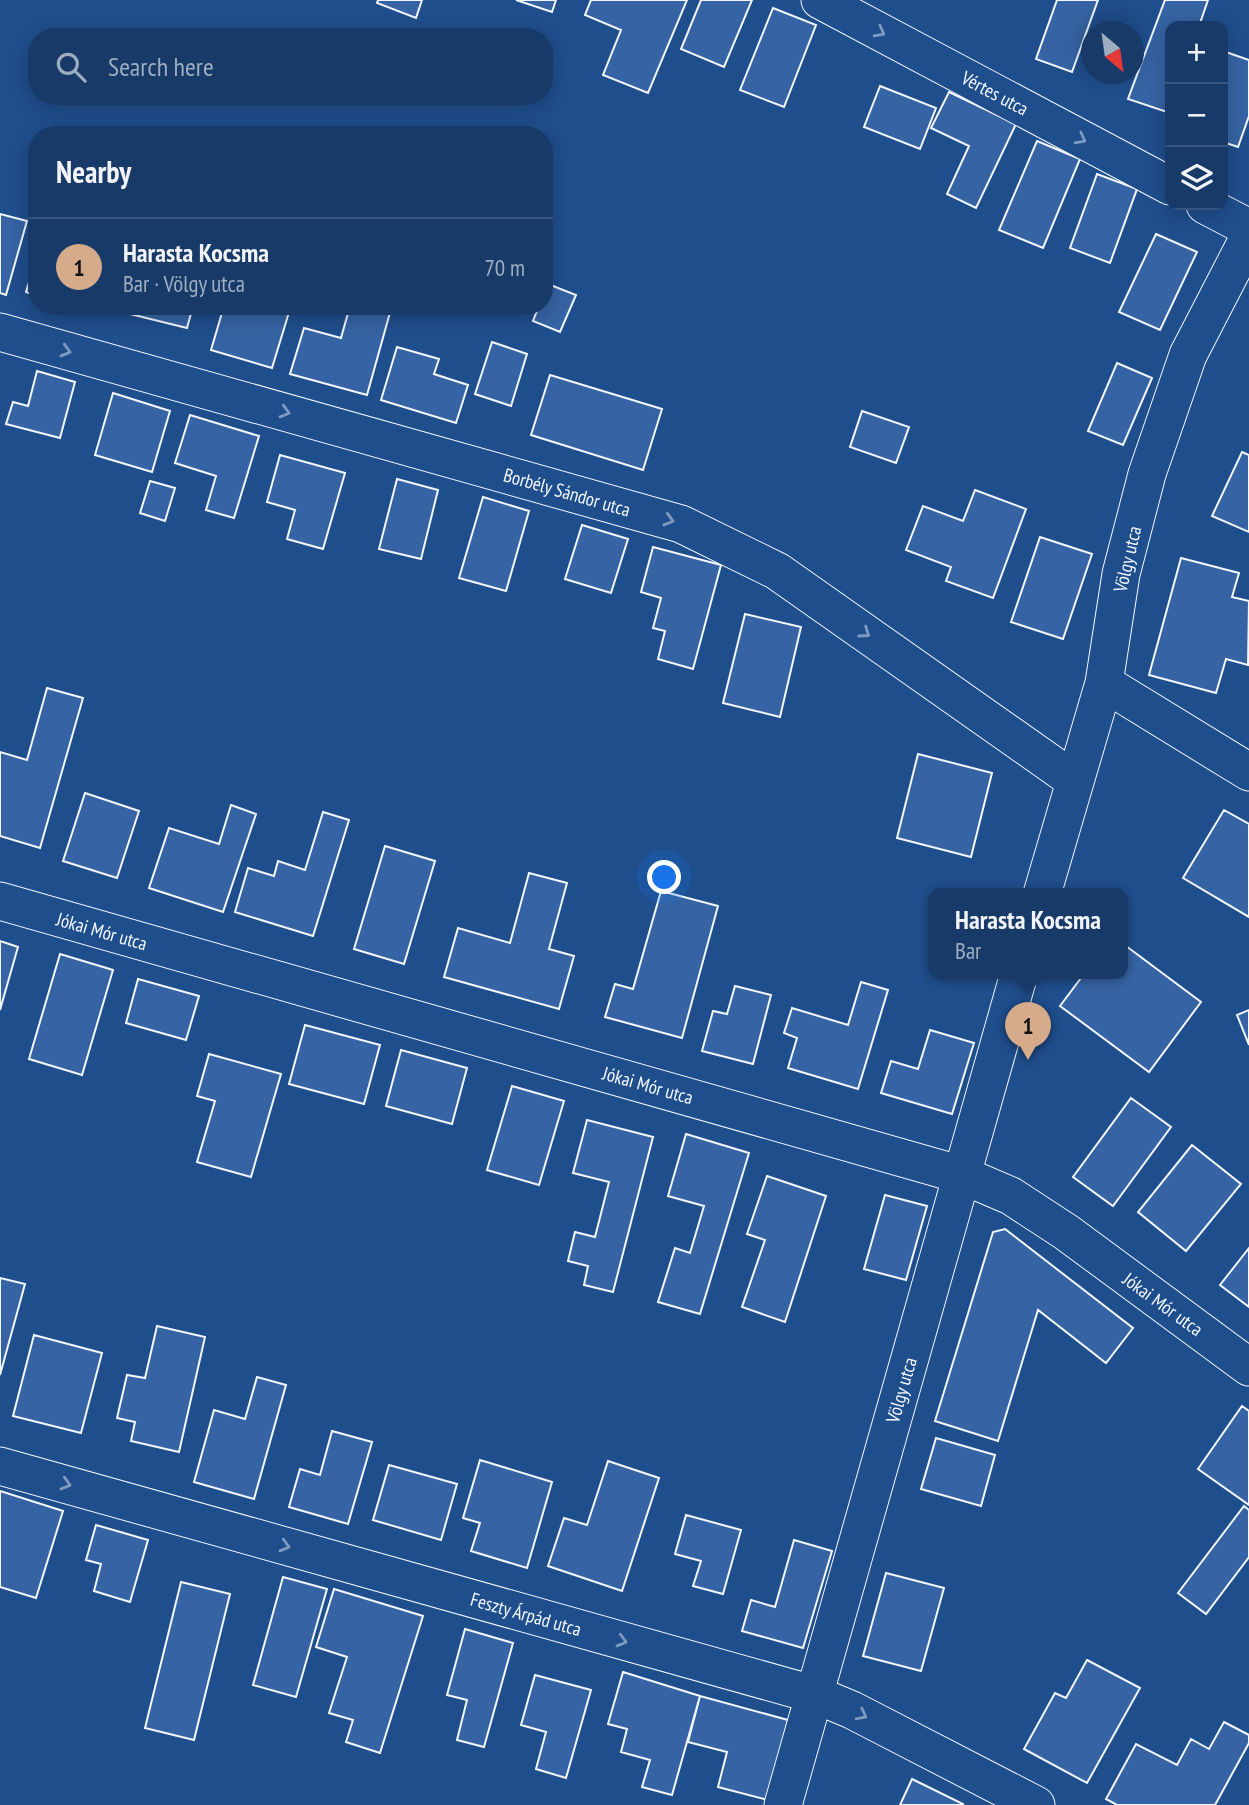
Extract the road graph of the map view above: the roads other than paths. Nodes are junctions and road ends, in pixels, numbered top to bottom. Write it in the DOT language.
graph roads {
  1 [pos="820,0"];
  2 [pos="1165,183"];
  3 [pos="1215,210"];
  4 [pos="1249,228"];
  5 [pos="1249,237"];
  6 [pos="0,332"];
  7 [pos="1104,683"];
  8 [pos="1249,772"];
  9 [pos="1074,780"];
  10 [pos="1044,888"];
  11 [pos="0,901"];
  12 [pos="1018,979"];
  13 [pos="962,1175"];
  14 [pos="1249,1367"];
  15 [pos="0,1465"];
  16 [pos="816,1695"];
  17 [pos="783,1805"];
  18 [pos="1036,1805"];
  1 -- 2 [label="street, Vértes utca, one-way"];
  3 -- 4 [label="street"];
  5 -- 7 [label="street, Völgy utca"];
  6 -- 9 [label="street, Borbély Sándor utca, one-way"];
  7 -- 8 [label="street"];
  7 -- 9 [label="street, Völgy utca"];
  9 -- 10 [label="street, Völgy utca"];
  11 -- 13 [label="street, Jókai Mór utca"];
  12 -- 13 [label="street, Völgy utca"];
  13 -- 14 [label="street, Jókai Mór utca"];
  13 -- 16 [label="street, Völgy utca"];
  15 -- 16 [label="street, Feszty Árpád utca, one-way"];
  16 -- 17 [label="street, Völgy utca"];
  16 -- 18 [label="street, Feszty Árpád utca, one-way"];
}
